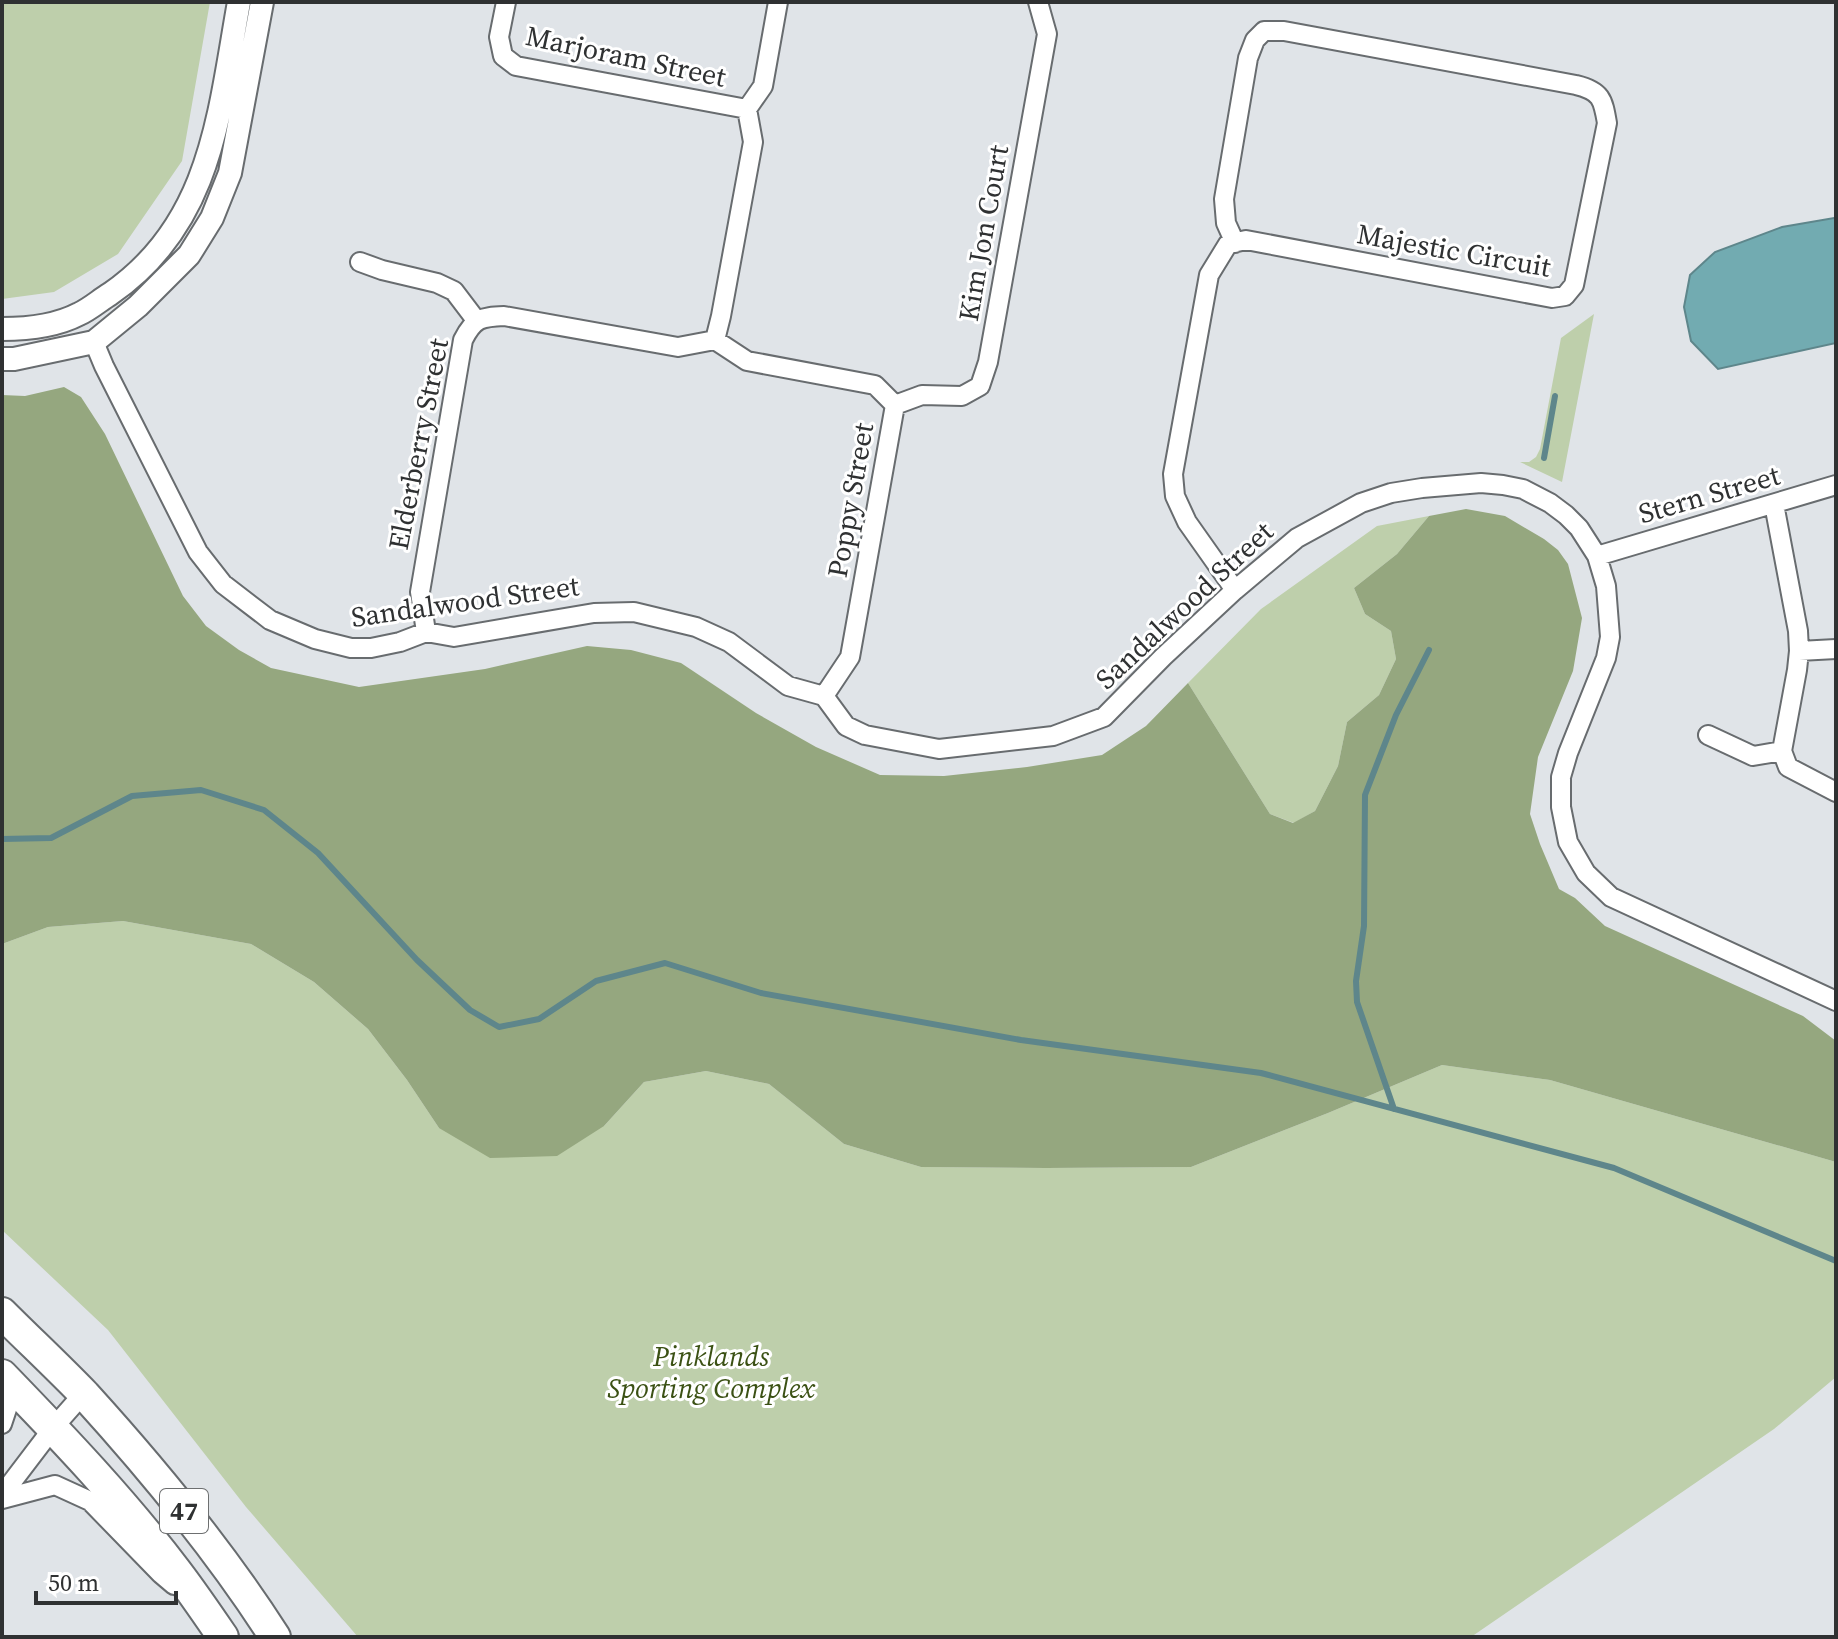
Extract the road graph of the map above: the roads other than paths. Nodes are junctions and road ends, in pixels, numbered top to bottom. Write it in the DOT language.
graph roads {
  1 [pos="239,2"];
  2 [pos="262,2"];
  3 [pos="506,2"];
  4 [pos="778,2"];
  5 [pos="1038,2"];
  6 [pos="747,109"];
  7 [pos="1235,243"];
  8 [pos="360,262"];
  9 [pos="79,315"];
  10 [pos="476,320"];
  11 [pos="2,329"];
  12 [pos="715,340"];
  13 [pos="94,342"];
  14 [pos="2,359"];
  15 [pos="895,405"];
  16 [pos="1836,485"];
  17 [pos="1774,504"];
  18 [pos="1597,556"];
  19 [pos="1235,590"];
  20 [pos="426,632"];
  21 [pos="1836,649"];
  22 [pos="1799,651"];
  23 [pos="824,696"];
  24 [pos="1708,735"];
  25 [pos="1782,751"];
  26 [pos="1836,792"];
  27 [pos="1836,1001"];
  28 [pos="2,1313"];
  29 [pos="5,1378"];
  30 [pos="83,1394"];
  31 [pos="2,1424"];
  32 [pos="53,1428"];
  33 [pos="2,1497"];
  34 [pos="204,1610"];
  35 [pos="223,1637"];
  36 [pos="275,1637"];
  1 -- 9 [label="street"];
  2 -- 13 [label="street"];
  3 -- 6 [label="street, Marjoram Street"];
  4 -- 6 [label="street"];
  5 -- 15 [label="street, Kim Jon Court"];
  6 -- 12 [label="street"];
  7 -- 7 [label="street, Majestic Circuit"];
  7 -- 19 [label="street"];
  8 -- 10 [label="street"];
  9 -- 11 [label="street"];
  9 -- 13 [label="street"];
  10 -- 12 [label="street, Elderberry Street"];
  10 -- 20 [label="street, Elderberry Street"];
  12 -- 15 [label="street, Poppy Street"];
  13 -- 14 [label="street"];
  13 -- 20 [label="street, Sandalwood Street"];
  15 -- 23 [label="street, Poppy Street"];
  16 -- 17 [label="street, Stern Street"];
  17 -- 18 [label="street, Stern Street"];
  17 -- 22 [label="street"];
  18 -- 19 [label="street, Sandalwood Street"];
  18 -- 27 [label="street"];
  19 -- 23 [label="street, Sandalwood Street"];
  20 -- 23 [label="street, Sandalwood Street"];
  21 -- 22 [label="street"];
  22 -- 25 [label="street"];
  24 -- 25 [label="street"];
  25 -- 26 [label="street"];
  28 -- 30 [label="highway, 47"];
  29 -- 31 [label="street"];
  29 -- 32 [label="highway, 47"];
  30 -- 32 [label="street"];
  30 -- 36 [label="highway, 47"];
  32 -- 33 [label="street"];
  32 -- 34 [label="highway, 47"];
  33 -- 34 [label="street"];
  34 -- 35 [label="highway, 47"];
}
